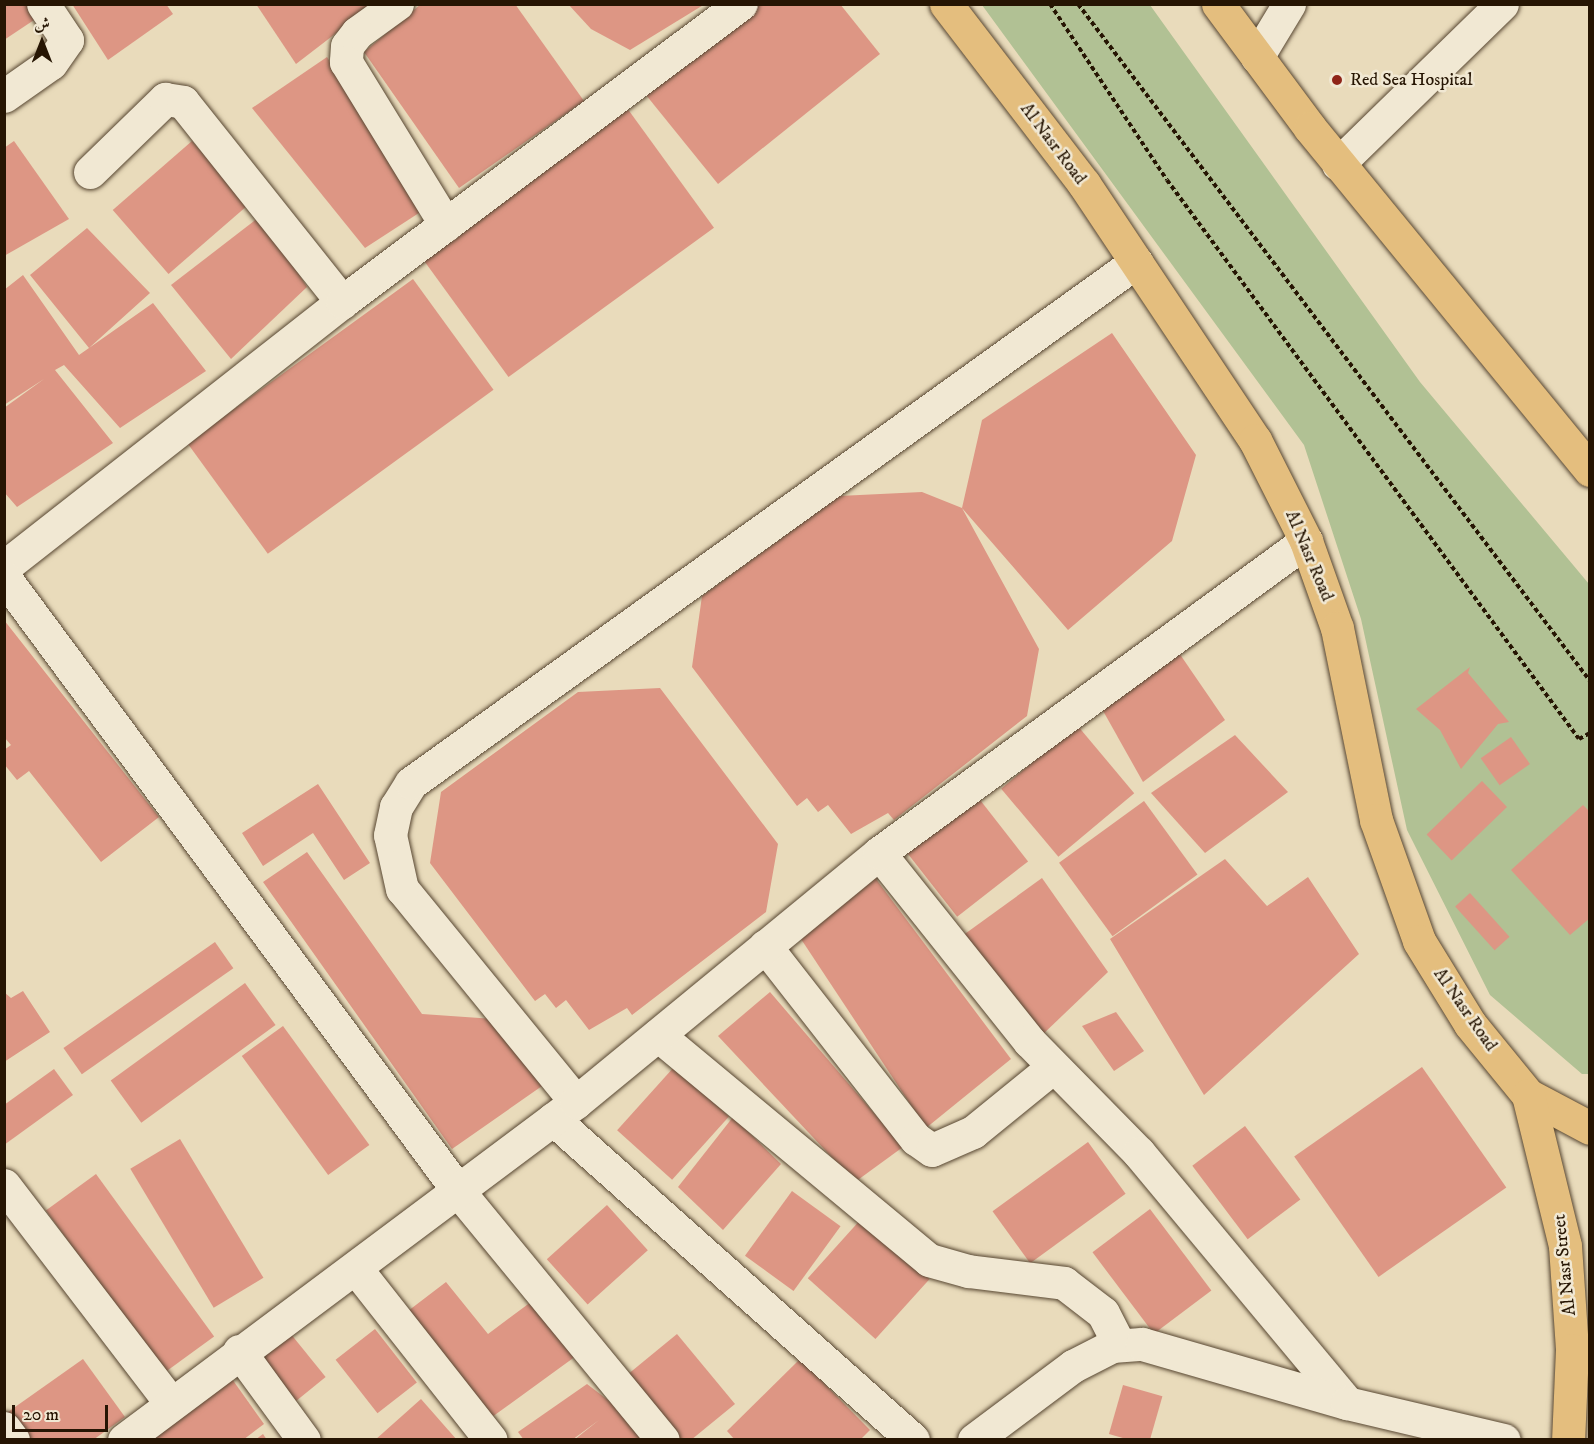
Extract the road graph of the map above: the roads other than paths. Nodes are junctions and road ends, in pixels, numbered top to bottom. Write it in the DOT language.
graph roads {
  1 [pos="43,4"];
  2 [pos="397,4"];
  3 [pos="741,4"];
  4 [pos="946,4"];
  5 [pos="1218,4"];
  6 [pos="1289,4"];
  7 [pos="1502,4"];
  8 [pos="1257,57"];
  9 [pos="4,96"];
  10 [pos="1338,164"];
  11 [pos="90,172"];
  12 [pos="446,225"];
  13 [pos="1136,262"];
  14 [pos="342,302"];
  15 [pos="1586,460"];
  16 [pos="1306,541"];
  17 [pos="4,567"];
  18 [pos="4,577"];
  19 [pos="879,853"];
  20 [pos="765,946"];
  21 [pos="658,1035"];
  22 [pos="1053,1067"];
  23 [pos="1528,1095"];
  24 [pos="564,1111"];
  25 [pos="1590,1128"];
  26 [pos="4,1185"];
  27 [pos="459,1192"];
  28 [pos="357,1270"];
  29 [pos="1119,1345"];
  30 [pos="239,1351"];
  31 [pos="170,1401"];
  32 [pos="1347,1404"];
  33 [pos="4,1428"];
  34 [pos="13,1440"];
  35 [pos="124,1440"];
  36 [pos="304,1440"];
  37 [pos="491,1440"];
  38 [pos="663,1440"];
  39 [pos="913,1440"];
  40 [pos="974,1440"];
  41 [pos="1504,1440"];
  42 [pos="1568,1440"];
  1 -- 9 [label="street"];
  2 -- 12 [label="street"];
  3 -- 12 [label="street"];
  4 -- 13 [label="main road, Al Nasr Road"];
  5 -- 8 [label="main road"];
  6 -- 8 [label="street"];
  7 -- 10 [label="street"];
  8 -- 10 [label="main road"];
  10 -- 15 [label="main road"];
  11 -- 14 [label="street"];
  12 -- 14 [label="street"];
  13 -- 16 [label="main road, Al Nasr Road"];
  13 -- 24 [label="street"];
  14 -- 17 [label="street"];
  16 -- 19 [label="street"];
  16 -- 23 [label="main road, Al Nasr Road"];
  18 -- 27 [label="street"];
  19 -- 20 [label="street"];
  19 -- 22 [label="street"];
  20 -- 21 [label="street"];
  20 -- 22 [label="street"];
  21 -- 24 [label="street"];
  21 -- 29 [label="street"];
  22 -- 32 [label="street"];
  23 -- 25 [label="main road, Al Nasr Road"];
  23 -- 42 [label="main road, Al Nasr Street"];
  24 -- 27 [label="street"];
  24 -- 39 [label="street"];
  26 -- 31 [label="street"];
  27 -- 28 [label="street"];
  27 -- 38 [label="street"];
  28 -- 30 [label="street"];
  28 -- 37 [label="street"];
  29 -- 32 [label="street"];
  29 -- 40 [label="street"];
  30 -- 31 [label="street"];
  30 -- 36 [label="street"];
  31 -- 35 [label="street"];
  32 -- 41 [label="street"];
  33 -- 34 [label="street"];
}
